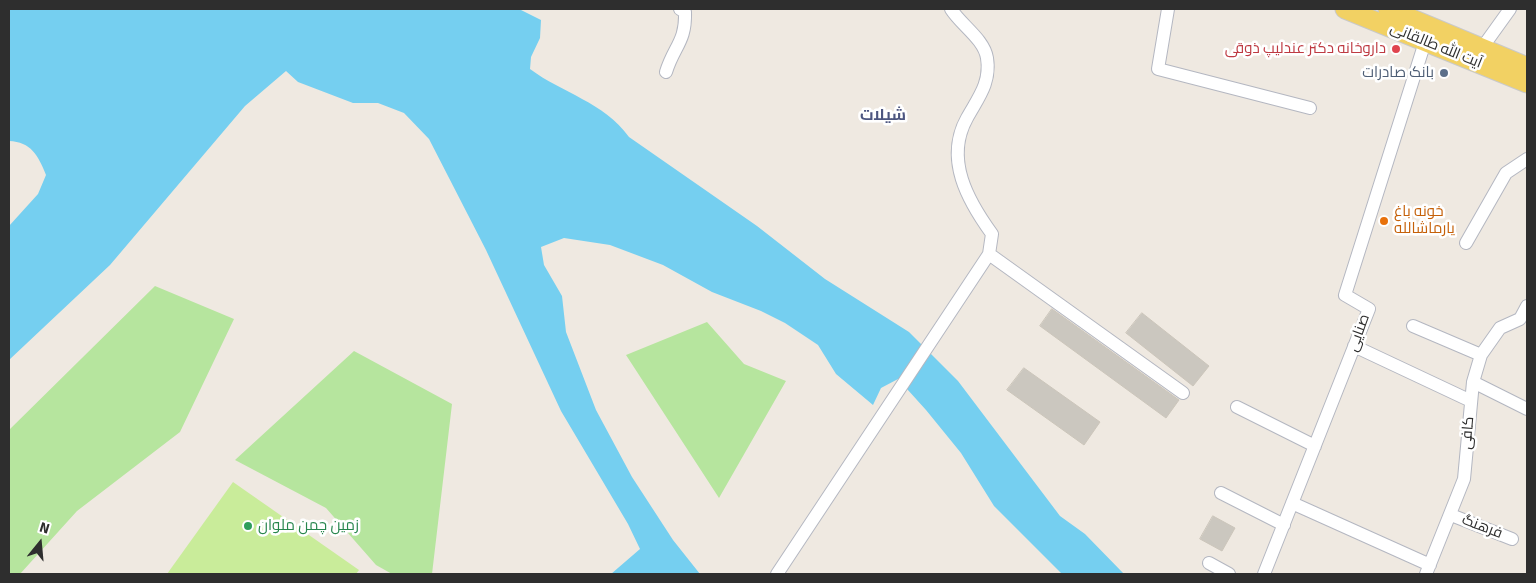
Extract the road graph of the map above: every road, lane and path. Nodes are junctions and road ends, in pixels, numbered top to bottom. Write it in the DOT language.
graph roads {
  1 [pos="680,9"];
  2 [pos="952,9"];
  3 [pos="1168,9"];
  4 [pos="1345,9"];
  5 [pos="1388,9"];
  6 [pos="1509,9"];
  7 [pos="1412,13"];
  8 [pos="1428,34"];
  9 [pos="1482,48"];
  10 [pos="1527,66"];
  11 [pos="666,72"];
  12 [pos="1527,83"];
  13 [pos="1310,108"];
  14 [pos="1527,159"];
  15 [pos="1466,243"];
  16 [pos="989,254"];
  17 [pos="1527,306"];
  18 [pos="1413,326"];
  19 [pos="1354,346"];
  20 [pos="1481,355"];
  21 [pos="1473,382"];
  22 [pos="1182,393"];
  23 [pos="1471,401"];
  24 [pos="1237,407"];
  25 [pos="1527,409"];
  26 [pos="1315,446"];
  27 [pos="1221,493"];
  28 [pos="1292,503"];
  29 [pos="1452,516"];
  30 [pos="1284,525"];
  31 [pos="1512,539"];
  32 [pos="1209,563"];
  33 [pos="1428,570"];
  34 [pos="777,574"];
  35 [pos="1229,574"];
  36 [pos="1264,574"];
  1 -- 11 [label="street"];
  2 -- 16 [label="street"];
  3 -- 13 [label="street"];
  4 -- 8 [label="main road, آیت الله طالقانی"];
  5 -- 7 [label="main road, آیت الله طالقانی"];
  6 -- 9 [label="street"];
  7 -- 8 [label="main road, آیت الله طالقانی"];
  8 -- 9 [label="main road, آیت الله طالقانی"];
  8 -- 12 [label="main road, آیت الله طالقانی"];
  8 -- 19 [label="street, صنایی"];
  9 -- 10 [label="main road, آیت الله طالقانی"];
  14 -- 15 [label="street"];
  16 -- 22 [label="street"];
  16 -- 34 [label="street"];
  17 -- 20 [label="street, کافی"];
  18 -- 20 [label="street"];
  19 -- 23 [label="street"];
  19 -- 26 [label="street, صنایی"];
  20 -- 21 [label="street, کافی"];
  21 -- 23 [label="street, کافی"];
  21 -- 25 [label="street"];
  23 -- 29 [label="street, کافی"];
  24 -- 26 [label="street"];
  26 -- 28 [label="street, صنایی"];
  27 -- 30 [label="street"];
  28 -- 30 [label="street, صنایی"];
  28 -- 33 [label="street"];
  29 -- 31 [label="street, فرهنگ"];
  29 -- 33 [label="street, کافی"];
  30 -- 36 [label="street, صنایی"];
  32 -- 35 [label="street"];
}
